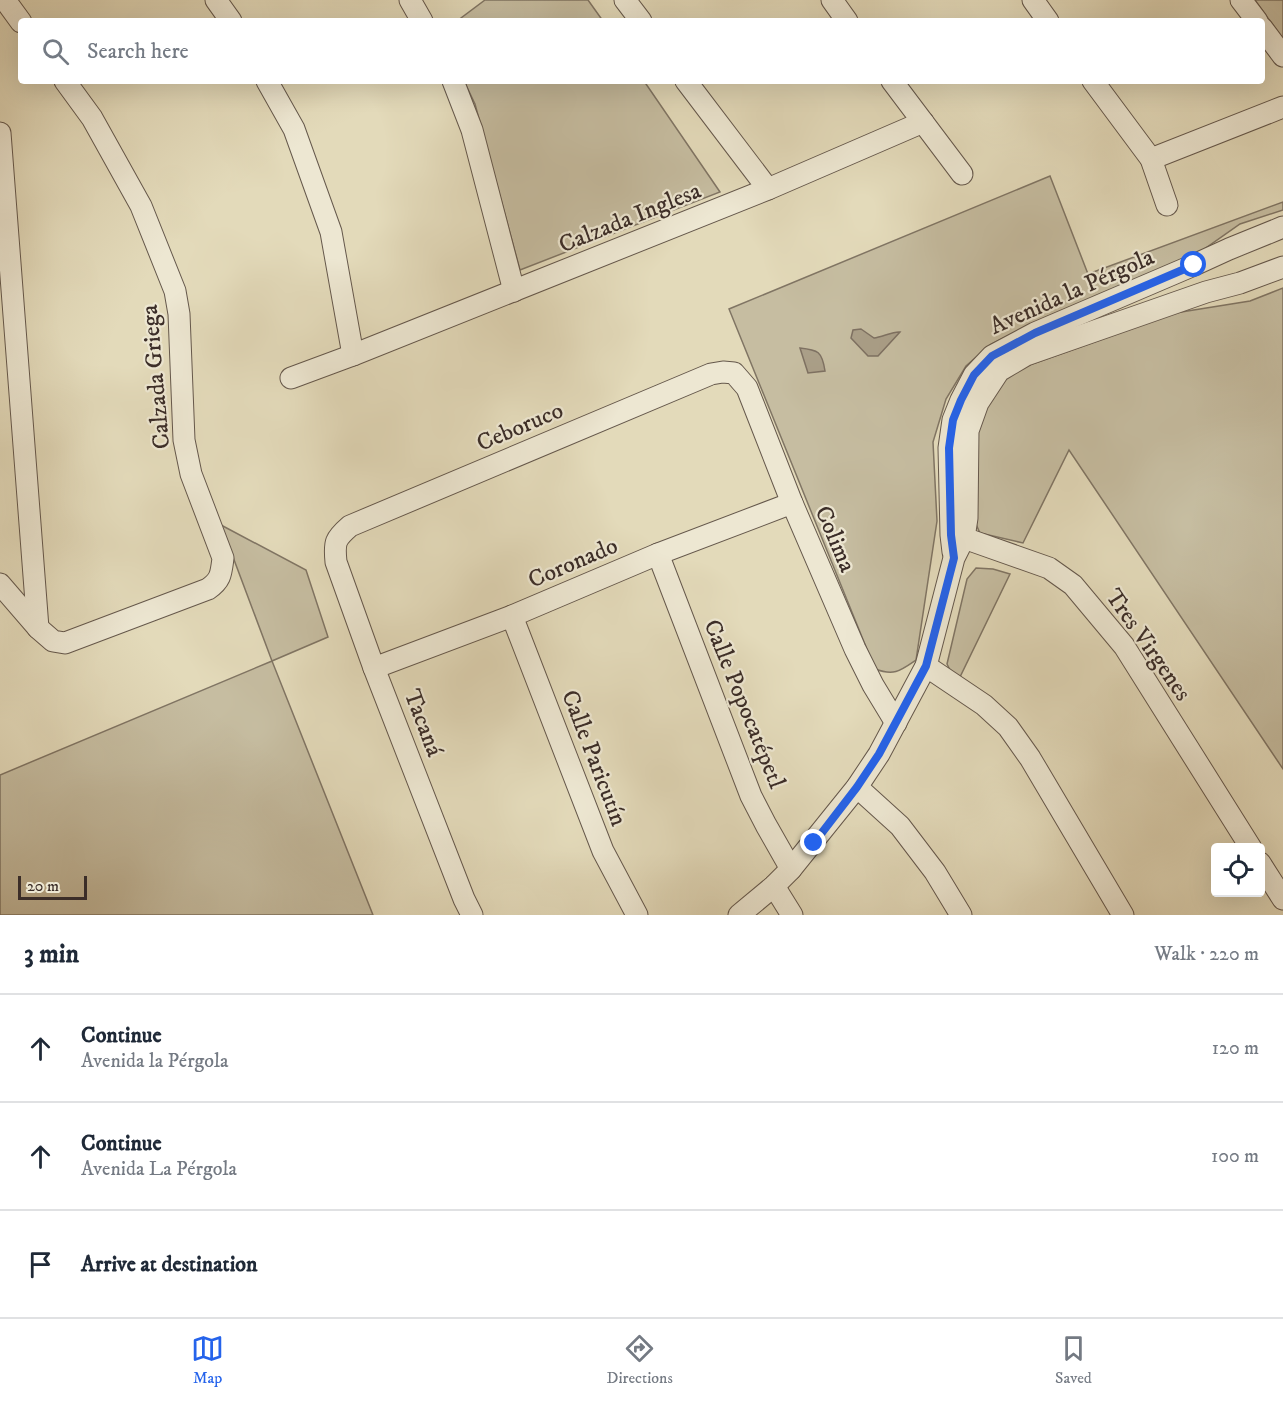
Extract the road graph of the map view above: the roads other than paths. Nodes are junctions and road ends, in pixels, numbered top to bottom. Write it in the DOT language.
graph roads {
  1 [pos="5,0"];
  2 [pos="216,0"];
  3 [pos="410,0"];
  4 [pos="625,0"];
  5 [pos="832,0"];
  6 [pos="1032,0"];
  7 [pos="1241,0"];
  8 [pos="18,18"];
  9 [pos="229,18"];
  10 [pos="420,18"];
  11 [pos="639,18"];
  12 [pos="846,18"];
  13 [pos="1046,18"];
  14 [pos="1255,18"];
  15 [pos="1265,32"];
  16 [pos="1283,56"];
  17 [pos="67,84"];
  18 [pos="269,84"];
  19 [pos="454,84"];
  20 [pos="688,84"];
  21 [pos="894,84"];
  22 [pos="1095,84"];
  23 [pos="1283,108"];
  24 [pos="923,122"];
  25 [pos="0,133"];
  26 [pos="1150,159"];
  27 [pos="962,174"];
  28 [pos="768,189"];
  29 [pos="1167,205"];
  30 [pos="1283,227"];
  31 [pos="1194,265"];
  32 [pos="1283,267"];
  33 [pos="514,291"];
  34 [pos="1206,292"];
  35 [pos="353,355"];
  36 [pos="735,373"];
  37 [pos="291,378"];
  38 [pos="792,504"];
  39 [pos="958,536"];
  40 [pos="335,546"];
  41 [pos="658,554"];
  42 [pos="0,584"];
  43 [pos="512,616"];
  44 [pos="38,627"];
  45 [pos="926,666"];
  46 [pos="374,668"];
  47 [pos="896,723"];
  48 [pos="857,787"];
  49 [pos="1248,843"];
  50 [pos="791,869"];
  51 [pos="1265,871"];
  52 [pos="774,886"];
  53 [pos="1283,899"];
  54 [pos="472,915"];
  55 [pos="637,915"];
  56 [pos="739,915"];
  57 [pos="792,915"];
  58 [pos="961,915"];
  59 [pos="1123,915"];
  1 -- 8 [label="street"];
  2 -- 9 [label="street"];
  3 -- 10 [label="street"];
  4 -- 11 [label="street"];
  5 -- 12 [label="street"];
  6 -- 13 [label="street"];
  7 -- 14 [label="street"];
  15 -- 16 [label="street"];
  17 -- 44 [label="street, Calzada Griega"];
  18 -- 35 [label="street"];
  19 -- 33 [label="street"];
  20 -- 28 [label="street"];
  21 -- 24 [label="street"];
  22 -- 26 [label="street"];
  23 -- 26 [label="street"];
  24 -- 27 [label="street"];
  24 -- 28 [label="street, Calzada Inglesa"];
  25 -- 44 [label="street"];
  26 -- 29 [label="street"];
  28 -- 33 [label="street, Calzada Inglesa"];
  30 -- 31 [label="street, Avenida la Pérgola"];
  31 -- 34 [label="street"];
  31 -- 39 [label="street, Avenida la Pérgola"];
  32 -- 34 [label="street, Avenida la Pérgola"];
  33 -- 35 [label="street, Calzada Inglesa"];
  34 -- 39 [label="street, Avenida la Pérgola"];
  35 -- 37 [label="street, Calzada Inglesa"];
  36 -- 38 [label="street, Colima"];
  36 -- 40 [label="street, Ceboruco"];
  38 -- 41 [label="street, Coronado"];
  38 -- 47 [label="street, Colima"];
  39 -- 45 [label="street"];
  39 -- 49 [label="street, Tres Virgenes"];
  40 -- 46 [label="street, Tacaná"];
  41 -- 43 [label="street, Coronado"];
  41 -- 50 [label="street, Calle Popocatépetl"];
  42 -- 44 [label="street"];
  43 -- 46 [label="street, Coronado"];
  43 -- 55 [label="street, Calle Paricutín"];
  45 -- 47 [label="street"];
  45 -- 59 [label="street"];
  46 -- 54 [label="street, Tacaná"];
  47 -- 48 [label="street"];
  48 -- 50 [label="street"];
  48 -- 58 [label="street"];
  50 -- 52 [label="street"];
  51 -- 53 [label="street"];
  52 -- 56 [label="street"];
  52 -- 57 [label="street"];
}
